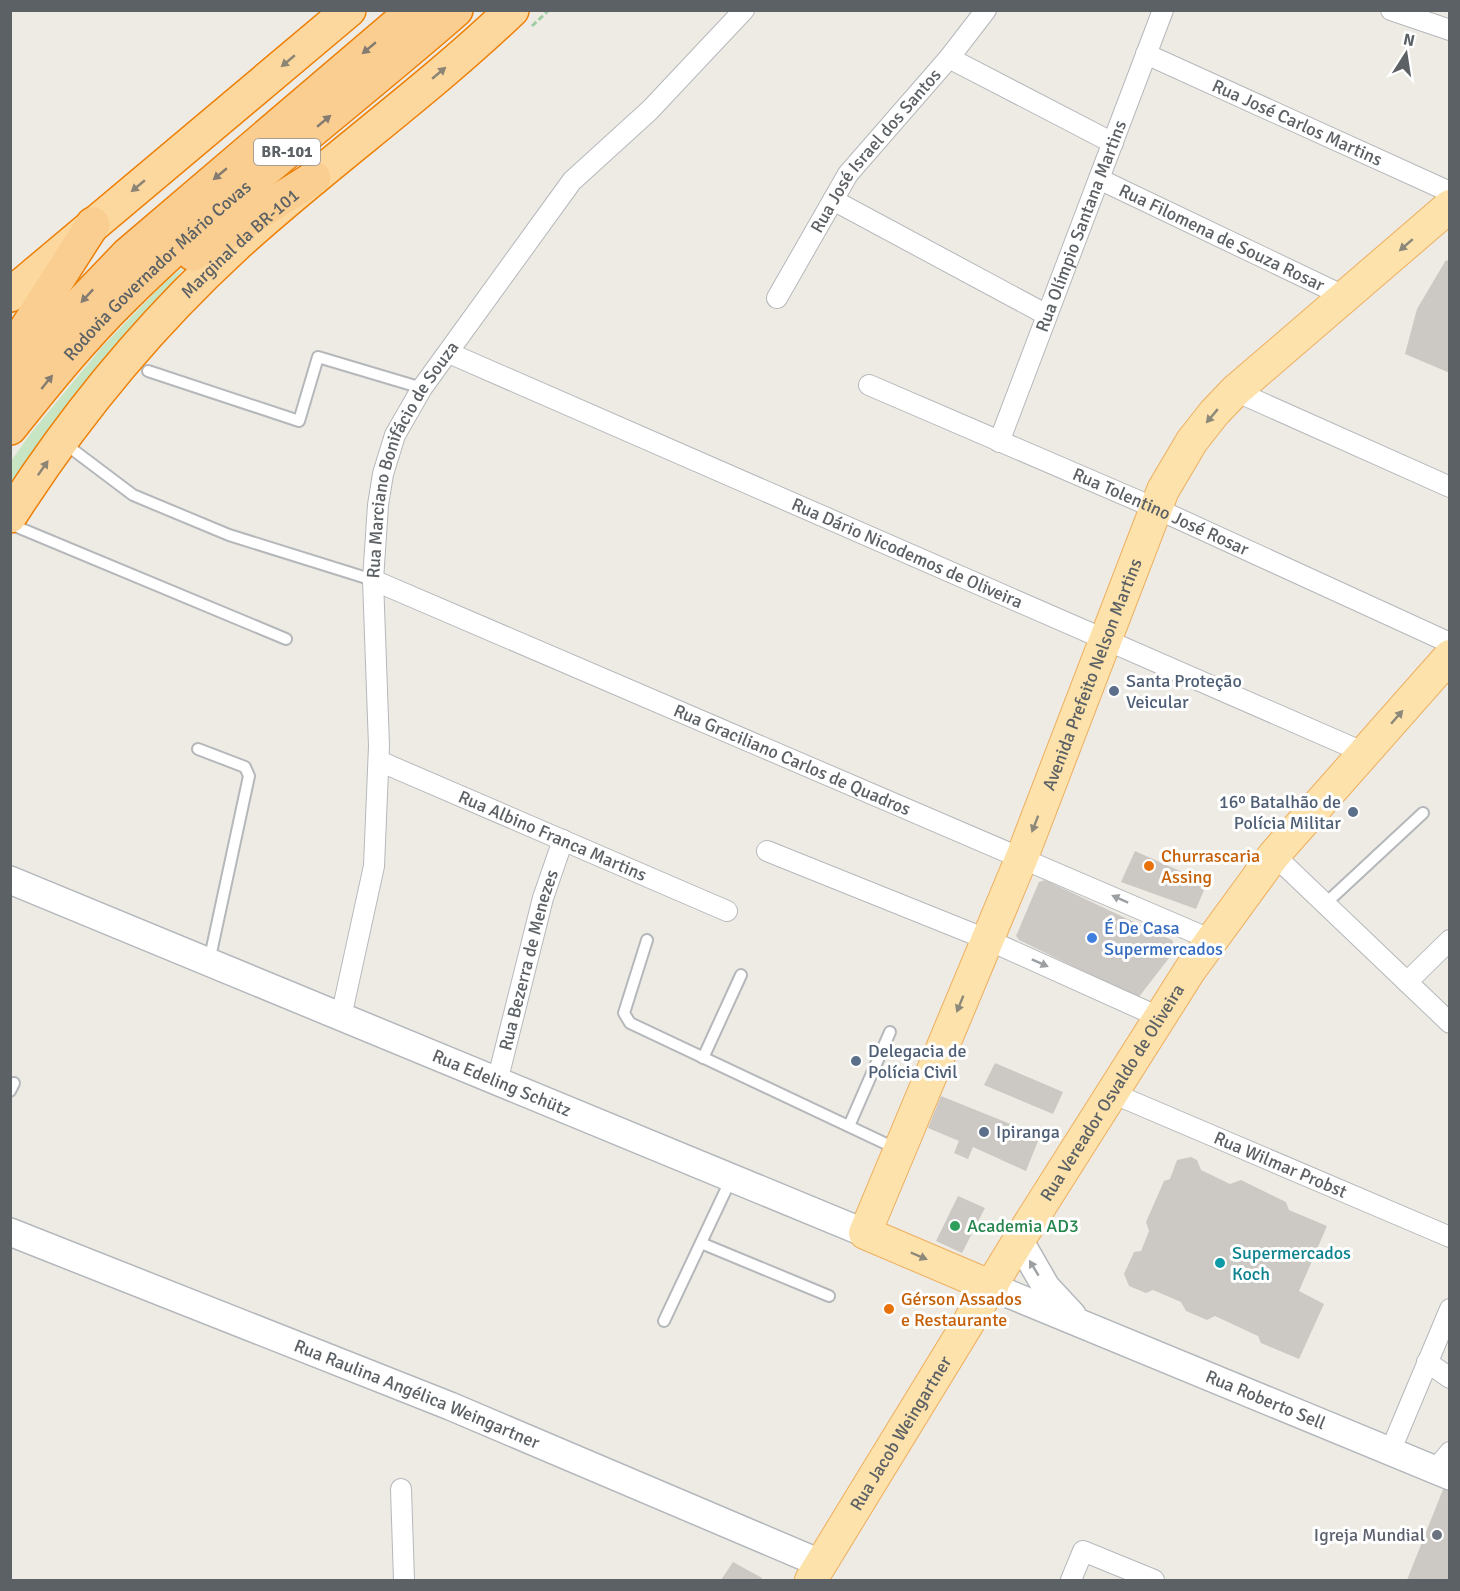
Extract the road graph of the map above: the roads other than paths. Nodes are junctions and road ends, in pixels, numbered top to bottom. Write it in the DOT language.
graph roads {
  1 [pos="350,10"];
  2 [pos="414,10"];
  3 [pos="456,10"];
  4 [pos="512,10"];
  5 [pos="744,10"];
  6 [pos="986,10"];
  7 [pos="1163,10"];
  8 [pos="1391,10"];
  9 [pos="1449,30"];
  10 [pos="1146,54"];
  11 [pos="949,58"];
  12 [pos="1113,143"];
  13 [pos="314,178"];
  14 [pos="1099,179"];
  15 [pos="1449,192"];
  16 [pos="833,200"];
  17 [pos="1449,206"];
  18 [pos="93,224"];
  19 [pos="10,295"];
  20 [pos="1346,297"];
  21 [pos="123,298"];
  22 [pos="777,298"];
  23 [pos="1047,315"];
  24 [pos="449,353"];
  25 [pos="10,354"];
  26 [pos="148,371"];
  27 [pos="10,384"];
  28 [pos="869,385"];
  29 [pos="422,388"];
  30 [pos="1236,391"];
  31 [pos="10,428"];
  32 [pos="62,441"];
  33 [pos="999,442"];
  34 [pos="1449,487"];
  35 [pos="1155,508"];
  36 [pos="10,516"];
  37 [pos="10,524"];
  38 [pos="373,580"];
  39 [pos="1105,638"];
  40 [pos="286,639"];
  41 [pos="1449,643"];
  42 [pos="1449,656"];
  43 [pos="198,749"];
  44 [pos="1365,753"];
  45 [pos="379,761"];
  46 [pos="1422,813"];
  47 [pos="563,840"];
  48 [pos="767,851"];
  49 [pos="1274,855"];
  50 [pos="1022,857"];
  51 [pos="10,880"];
  52 [pos="1325,904"];
  53 [pos="727,911"];
  54 [pos="647,939"];
  55 [pos="987,939"];
  56 [pos="1212,939"];
  57 [pos="1449,940"];
  58 [pos="209,963"];
  59 [pos="741,975"];
  60 [pos="1407,982"];
  61 [pos="342,1017"];
  62 [pos="1159,1017"];
  63 [pos="1449,1023"];
  64 [pos="890,1032"];
  65 [pos="704,1058"];
  66 [pos="497,1082"];
  67 [pos="1112,1093"];
  68 [pos="849,1126"];
  69 [pos="899,1150"];
  70 [pos="731,1178"];
  71 [pos="10,1232"];
  72 [pos="865,1233"];
  73 [pos="1449,1237"];
  74 [pos="1019,1240"];
  75 [pos="701,1243"];
  76 [pos="992,1287"];
  77 [pos="828,1296"];
  78 [pos="1449,1309"];
  79 [pos="664,1322"];
  80 [pos="1082,1324"];
  81 [pos="1427,1362"];
  82 [pos="1449,1378"];
  83 [pos="1390,1452"];
  84 [pos="1445,1466"];
  85 [pos="401,1489"];
  86 [pos="816,1572"];
  87 [pos="404,1581"];
  88 [pos="1071,1581"];
  89 [pos="1154,1581"];
  1 -- 18 [label="highway, one-way"];
  2 -- 27 [label="highway, Rodovia Governador Mário Covas / BR-101, one-way"];
  21 -- 3 [label="highway, Rodovia Governador Mário Covas / BR-101, one-way"];
  13 -- 4 [label="highway, Marginal da BR-101, one-way"];
  5 -- 24 [label="street, Rua Marciano Bonifácio de Souza"];
  6 -- 11 [label="street, Rua José Israel dos Santos"];
  7 -- 10 [label="street, Rua Olímpio Santana Martins"];
  8 -- 9 [label="street"];
  10 -- 12 [label="street, Rua Olímpio Santana Martins"];
  10 -- 15 [label="street, Rua José Carlos Martins"];
  11 -- 12 [label="street"];
  11 -- 16 [label="street, Rua José Israel dos Santos"];
  12 -- 14 [label="street, Rua Olímpio Santana Martins"];
  13 -- 21 [label="highway"];
  13 -- 32 [label="highway, Marginal da BR-101"];
  14 -- 20 [label="street, Rua Filomena de Souza Rosar"];
  14 -- 23 [label="street, Rua Olímpio Santana Martins"];
  16 -- 22 [label="street, Rua José Israel dos Santos"];
  16 -- 23 [label="street"];
  17 -- 20 [label="main road, Avenida Prefeito Nelson Martins, one-way"];
  18 -- 19 [label="highway"];
  18 -- 25 [label="highway"];
  20 -- 30 [label="main road, Avenida Prefeito Nelson Martins"];
  31 -- 21 [label="highway, Rodovia Governador Mário Covas / BR-101, one-way"];
  23 -- 33 [label="street, Rua Olímpio Santana Martins"];
  24 -- 29 [label="street, Rua Marciano Bonifácio de Souza"];
  24 -- 39 [label="street, Rua Dário Nicodemos de Oliveira"];
  26 -- 29 [label="lane"];
  28 -- 33 [label="street, Rua Tolentino José Rosar"];
  29 -- 38 [label="street, Rua Marciano Bonifácio de Souza"];
  30 -- 34 [label="street"];
  30 -- 35 [label="main road, Avenida Prefeito Nelson Martins, one-way"];
  36 -- 32 [label="highway, Marginal da BR-101, one-way"];
  32 -- 38 [label="lane"];
  33 -- 35 [label="street, Rua Tolentino José Rosar"];
  35 -- 39 [label="main road, Avenida Prefeito Nelson Martins"];
  35 -- 41 [label="street, Rua Tolentino José Rosar"];
  37 -- 40 [label="lane"];
  38 -- 45 [label="street, Rua Marciano Bonifácio de Souza"];
  38 -- 50 [label="street, Rua Graciliano Carlos de Quadros"];
  39 -- 44 [label="street, Rua Dário Nicodemos de Oliveira"];
  39 -- 50 [label="main road, Avenida Prefeito Nelson Martins, one-way"];
  44 -- 42 [label="main road, Rua Vereador Osvaldo de Oliveira, one-way"];
  43 -- 58 [label="lane"];
  44 -- 49 [label="main road, Rua Vereador Osvaldo de Oliveira"];
  45 -- 47 [label="street, Rua Albino Franca Martins"];
  45 -- 61 [label="street, Rua Marciano Bonifácio de Souza"];
  46 -- 52 [label="lane"];
  47 -- 53 [label="street, Rua Albino Franca Martins"];
  47 -- 66 [label="street, Rua Bezerra de Menezes"];
  48 -- 55 [label="street"];
  49 -- 52 [label="street"];
  49 -- 56 [label="main road, Rua Vereador Osvaldo de Oliveira"];
  50 -- 55 [label="main road, Avenida Prefeito Nelson Martins"];
  56 -- 50 [label="street, Rua Graciliano Carlos de Quadros, one-way"];
  51 -- 58 [label="main road, Rua Edeling Schütz"];
  52 -- 60 [label="street"];
  54 -- 65 [label="lane"];
  55 -- 62 [label="street, one-way"];
  55 -- 69 [label="main road, Avenida Prefeito Nelson Martins, one-way"];
  56 -- 62 [label="main road, Rua Vereador Osvaldo de Oliveira"];
  57 -- 60 [label="street"];
  58 -- 61 [label="main road, Rua Edeling Schütz"];
  59 -- 65 [label="lane"];
  60 -- 63 [label="street"];
  61 -- 66 [label="main road, Rua Edeling Schütz"];
  62 -- 67 [label="main road, Rua Vereador Osvaldo de Oliveira"];
  64 -- 68 [label="lane"];
  65 -- 68 [label="lane"];
  66 -- 70 [label="main road, Rua Edeling Schütz"];
  67 -- 73 [label="street, Rua Wilmar Probst"];
  67 -- 74 [label="main road, Rua Vereador Osvaldo de Oliveira"];
  68 -- 69 [label="lane"];
  69 -- 72 [label="main road, Avenida Prefeito Nelson Martins"];
  70 -- 72 [label="main road, Rua Edeling Schütz"];
  70 -- 75 [label="lane"];
  71 -- 86 [label="main road, Rua Raulina Angélica Weingartner"];
  72 -- 76 [label="main road, Rua Edeling Schütz, one-way"];
  74 -- 76 [label="main road, Rua Vereador Osvaldo de Oliveira"];
  80 -- 74 [label="main road, Rua Roberto Sell, one-way"];
  75 -- 77 [label="lane"];
  75 -- 79 [label="lane"];
  76 -- 80 [label="main road, Rua Roberto Sell"];
  76 -- 86 [label="main road, Rua Jacob Weingartner"];
  78 -- 81 [label="street"];
  80 -- 83 [label="main road, Rua Roberto Sell"];
  81 -- 82 [label="street"];
  81 -- 83 [label="street"];
  83 -- 84 [label="main road, Rua Roberto Sell"];
  85 -- 87 [label="street"];
  88 -- 89 [label="street"];
}
